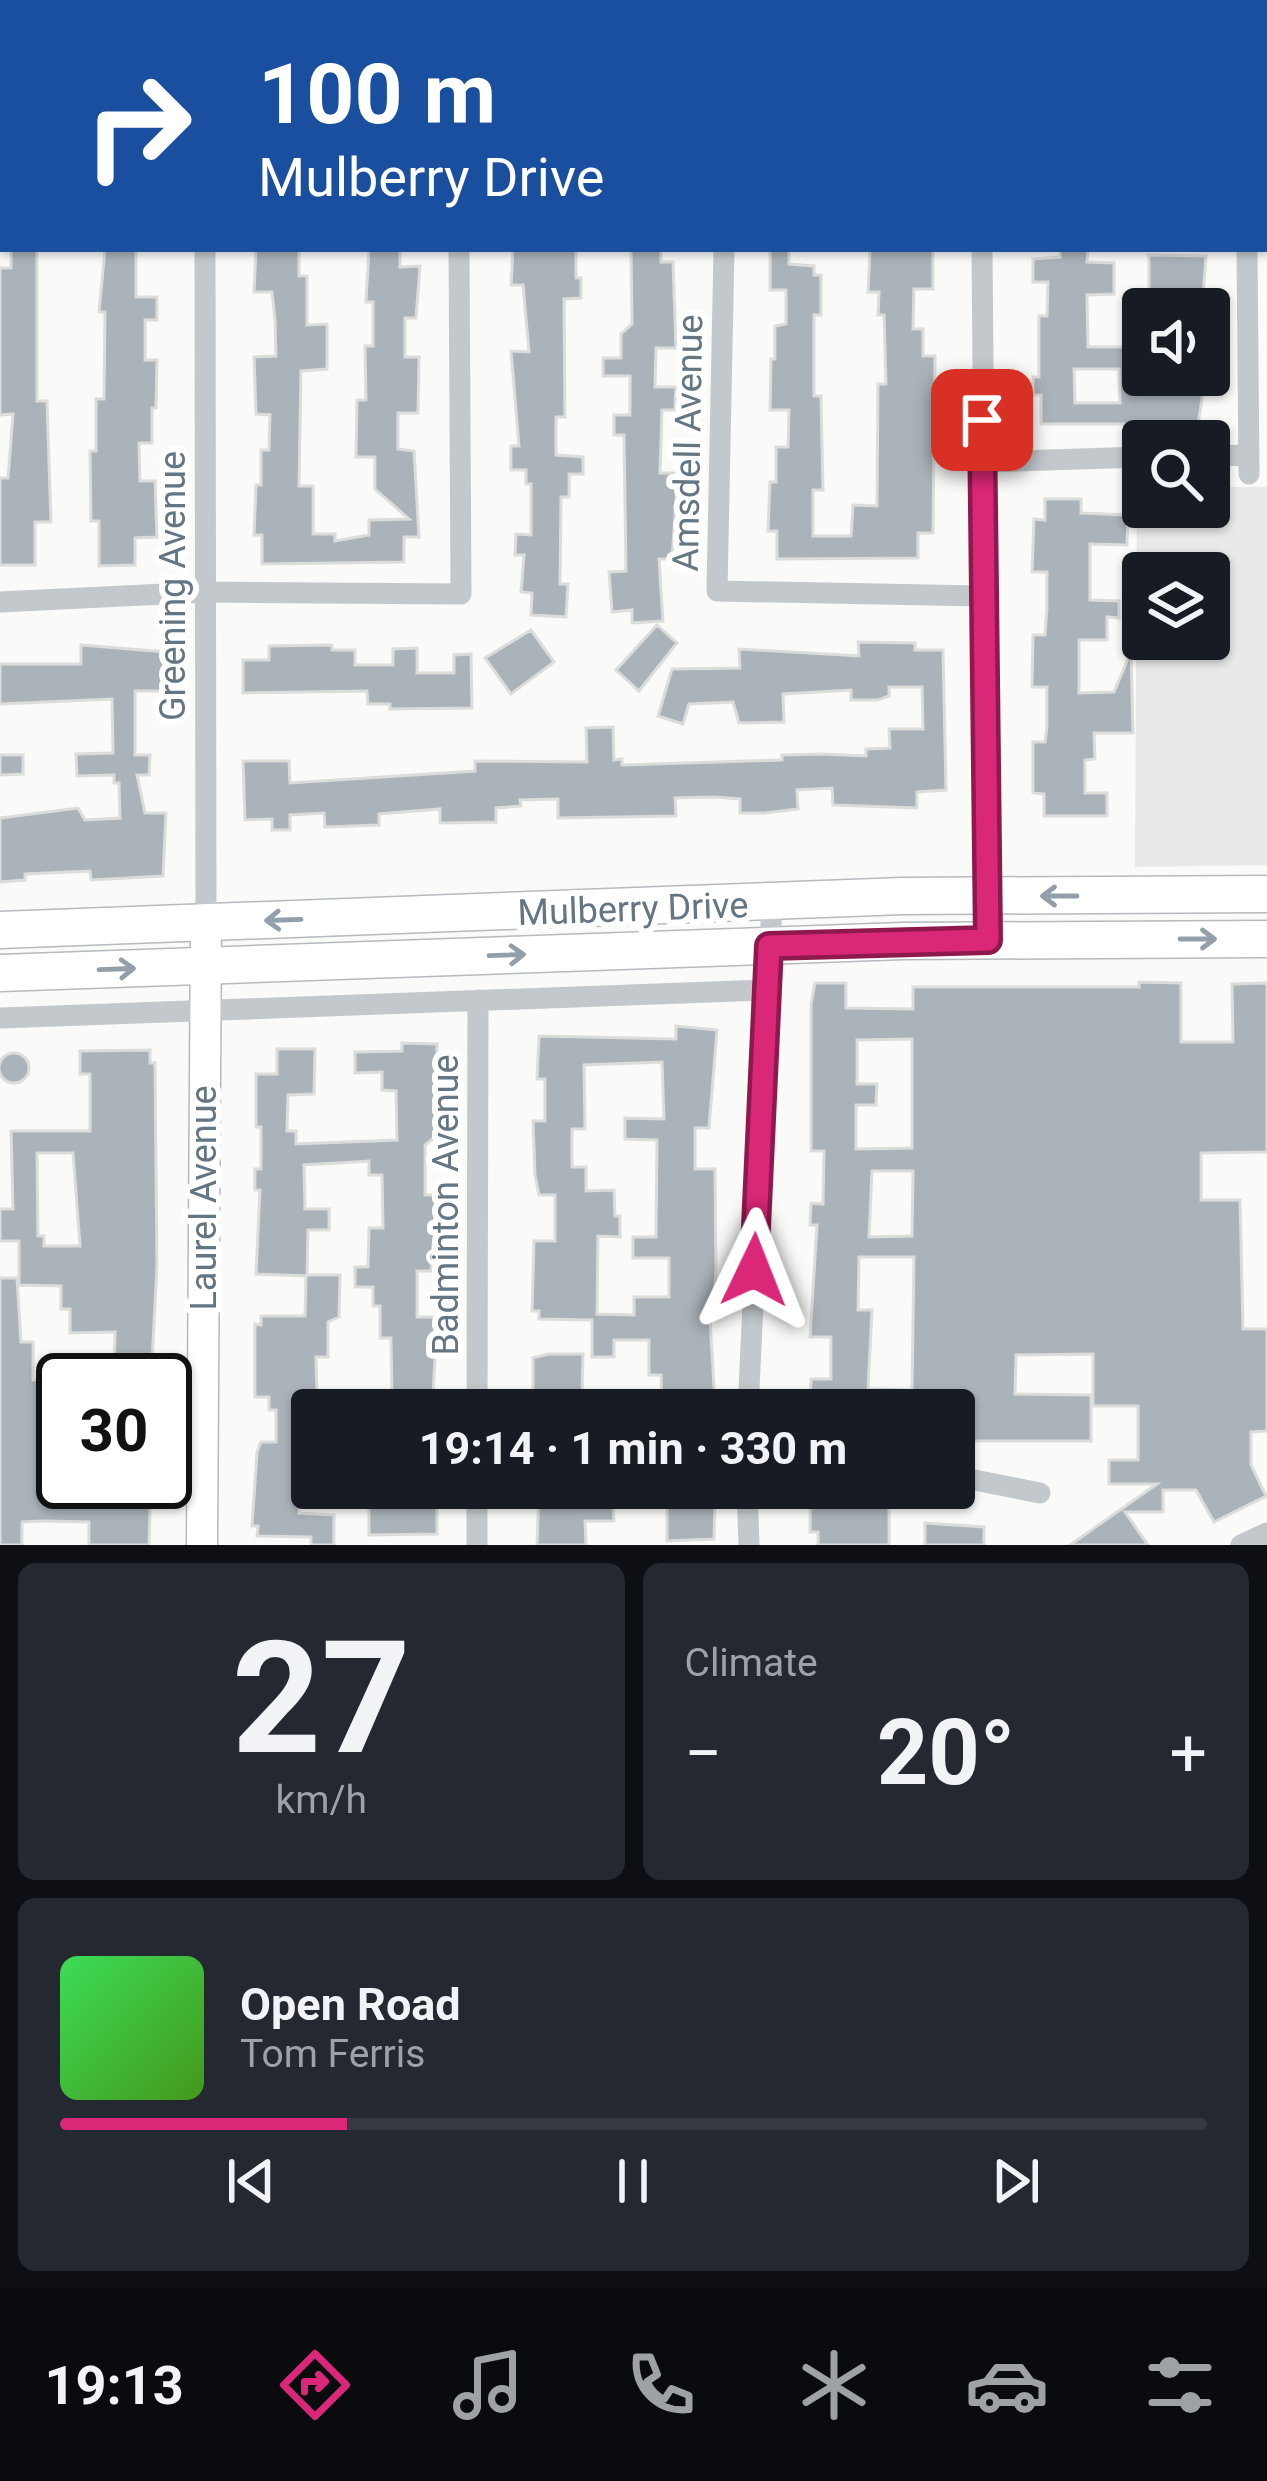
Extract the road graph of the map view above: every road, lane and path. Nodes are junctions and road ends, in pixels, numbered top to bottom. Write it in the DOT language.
graph roads {
  1 [pos="205,252"];
  2 [pos="459,252"];
  3 [pos="724,252"];
  4 [pos="982,252"];
  5 [pos="1246,252"];
  6 [pos="1122,459"];
  7 [pos="1230,460"];
  8 [pos="982,462"];
  9 [pos="205,592"];
  10 [pos="981,596"];
  11 [pos="0,602"];
  12 [pos="1267,894"];
  13 [pos="988,896"];
  14 [pos="772,903"];
  15 [pos="206,923"];
  16 [pos="0,930"];
  17 [pos="1267,939"];
  18 [pos="988,940"];
  19 [pos="769,946"];
  20 [pos="205,966"];
  21 [pos="0,973"];
  22 [pos="765,990"];
  23 [pos="478,1000"];
  24 [pos="204,1010"];
  25 [pos="0,1018"];
  26 [pos="477,1389"];
  27 [pos="749,1389"];
  28 [pos="975,1480"];
  29 [pos="1040,1493"];
  30 [pos="477,1509"];
  31 [pos="748,1509"];
  32 [pos="1267,1533"];
  33 [pos="202,1545"];
  34 [pos="477,1545"];
  35 [pos="749,1545"];
  36 [pos="1241,1545"];
  1 -- 9 [label="street, Greening Avenue"];
  2 -- 9 [label="street"];
  3 -- 10 [label="street, Amsdell Avenue"];
  4 -- 8 [label="street"];
  5 -- 7 [label="street"];
  6 -- 8 [label="street"];
  8 -- 10 [label="street"];
  9 -- 11 [label="street"];
  9 -- 15 [label="street, Greening Avenue"];
  10 -- 13 [label="street"];
  12 -- 13 [label="main road, Mulberry Drive, one-way"];
  13 -- 14 [label="main road, Mulberry Drive"];
  13 -- 18 [label="street"];
  14 -- 15 [label="main road, Mulberry Drive, one-way"];
  14 -- 19 [label="street"];
  15 -- 16 [label="main road, Mulberry Drive"];
  15 -- 20 [label="street, Laurel Avenue"];
  18 -- 17 [label="main road, Mulberry Drive, one-way"];
  18 -- 19 [label="main road, Mulberry Drive"];
  20 -- 19 [label="main road, Mulberry Drive, one-way"];
  19 -- 22 [label="street"];
  21 -- 20 [label="main road, Mulberry Drive, one-way"];
  20 -- 24 [label="street, Laurel Avenue"];
  22 -- 23 [label="street"];
  22 -- 27 [label="street"];
  23 -- 24 [label="street"];
  23 -- 26 [label="street, Badminton Avenue"];
  24 -- 25 [label="street"];
  24 -- 33 [label="street, Laurel Avenue"];
  28 -- 29 [label="street"];
  30 -- 34 [label="street"];
  31 -- 35 [label="street"];
  32 -- 36 [label="street"];
}
